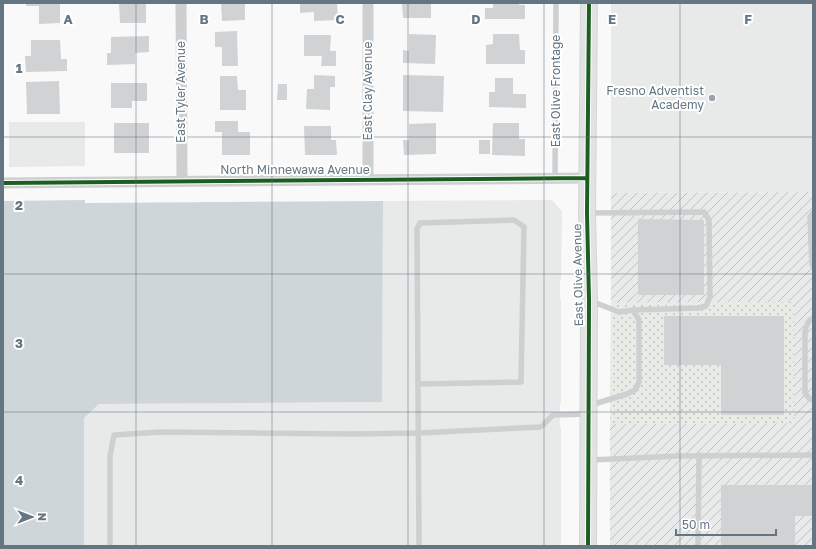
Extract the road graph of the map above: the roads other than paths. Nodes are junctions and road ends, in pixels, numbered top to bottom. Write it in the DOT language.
graph roads {
  1 [pos="180,3"];
  2 [pos="368,3"];
  3 [pos="556,3"];
  4 [pos="589,3"];
  5 [pos="555,178"];
  6 [pos="587,178"];
  7 [pos="368,180"];
  8 [pos="182,181"];
  9 [pos="3,182"];
  10 [pos="587,213"];
  11 [pos="813,213"];
  12 [pos="813,266"];
  13 [pos="588,300"];
  14 [pos="633,310"];
  15 [pos="813,318"];
  16 [pos="418,384"];
  17 [pos="813,400"];
  18 [pos="588,410"];
  19 [pos="419,433"];
  20 [pos="699,455"];
  21 [pos="813,455"];
  22 [pos="588,460"];
  23 [pos="110,546"];
  24 [pos="419,546"];
  25 [pos="588,546"];
  26 [pos="698,546"];
  1 -- 8 [label="street, East Tyler Avenue"];
  2 -- 7 [label="street, East Clay Avenue"];
  3 -- 5 [label="lane, East Olive Frontage"];
  4 -- 6 [label="main road, East Olive Avenue"];
  5 -- 6 [label="street, North Minnewawa Avenue"];
  5 -- 7 [label="street, North Minnewawa Avenue"];
  6 -- 10 [label="main road, East Olive Avenue"];
  7 -- 8 [label="street, North Minnewawa Avenue"];
  8 -- 9 [label="street, North Minnewawa Avenue"];
  10 -- 13 [label="main road, East Olive Avenue"];
  10 -- 14 [label="lane"];
  11 -- 12 [label="lane"];
  13 -- 14 [label="lane"];
  13 -- 18 [label="main road, East Olive Avenue"];
  14 -- 18 [label="lane"];
  15 -- 17 [label="lane"];
  16 -- 16 [label="lane"];
  16 -- 19 [label="lane"];
  18 -- 19 [label="lane"];
  18 -- 22 [label="main road, East Olive Avenue"];
  19 -- 23 [label="lane"];
  19 -- 24 [label="lane"];
  20 -- 21 [label="lane"];
  20 -- 22 [label="lane"];
  20 -- 26 [label="lane"];
  22 -- 25 [label="main road, East Olive Avenue"];
}
